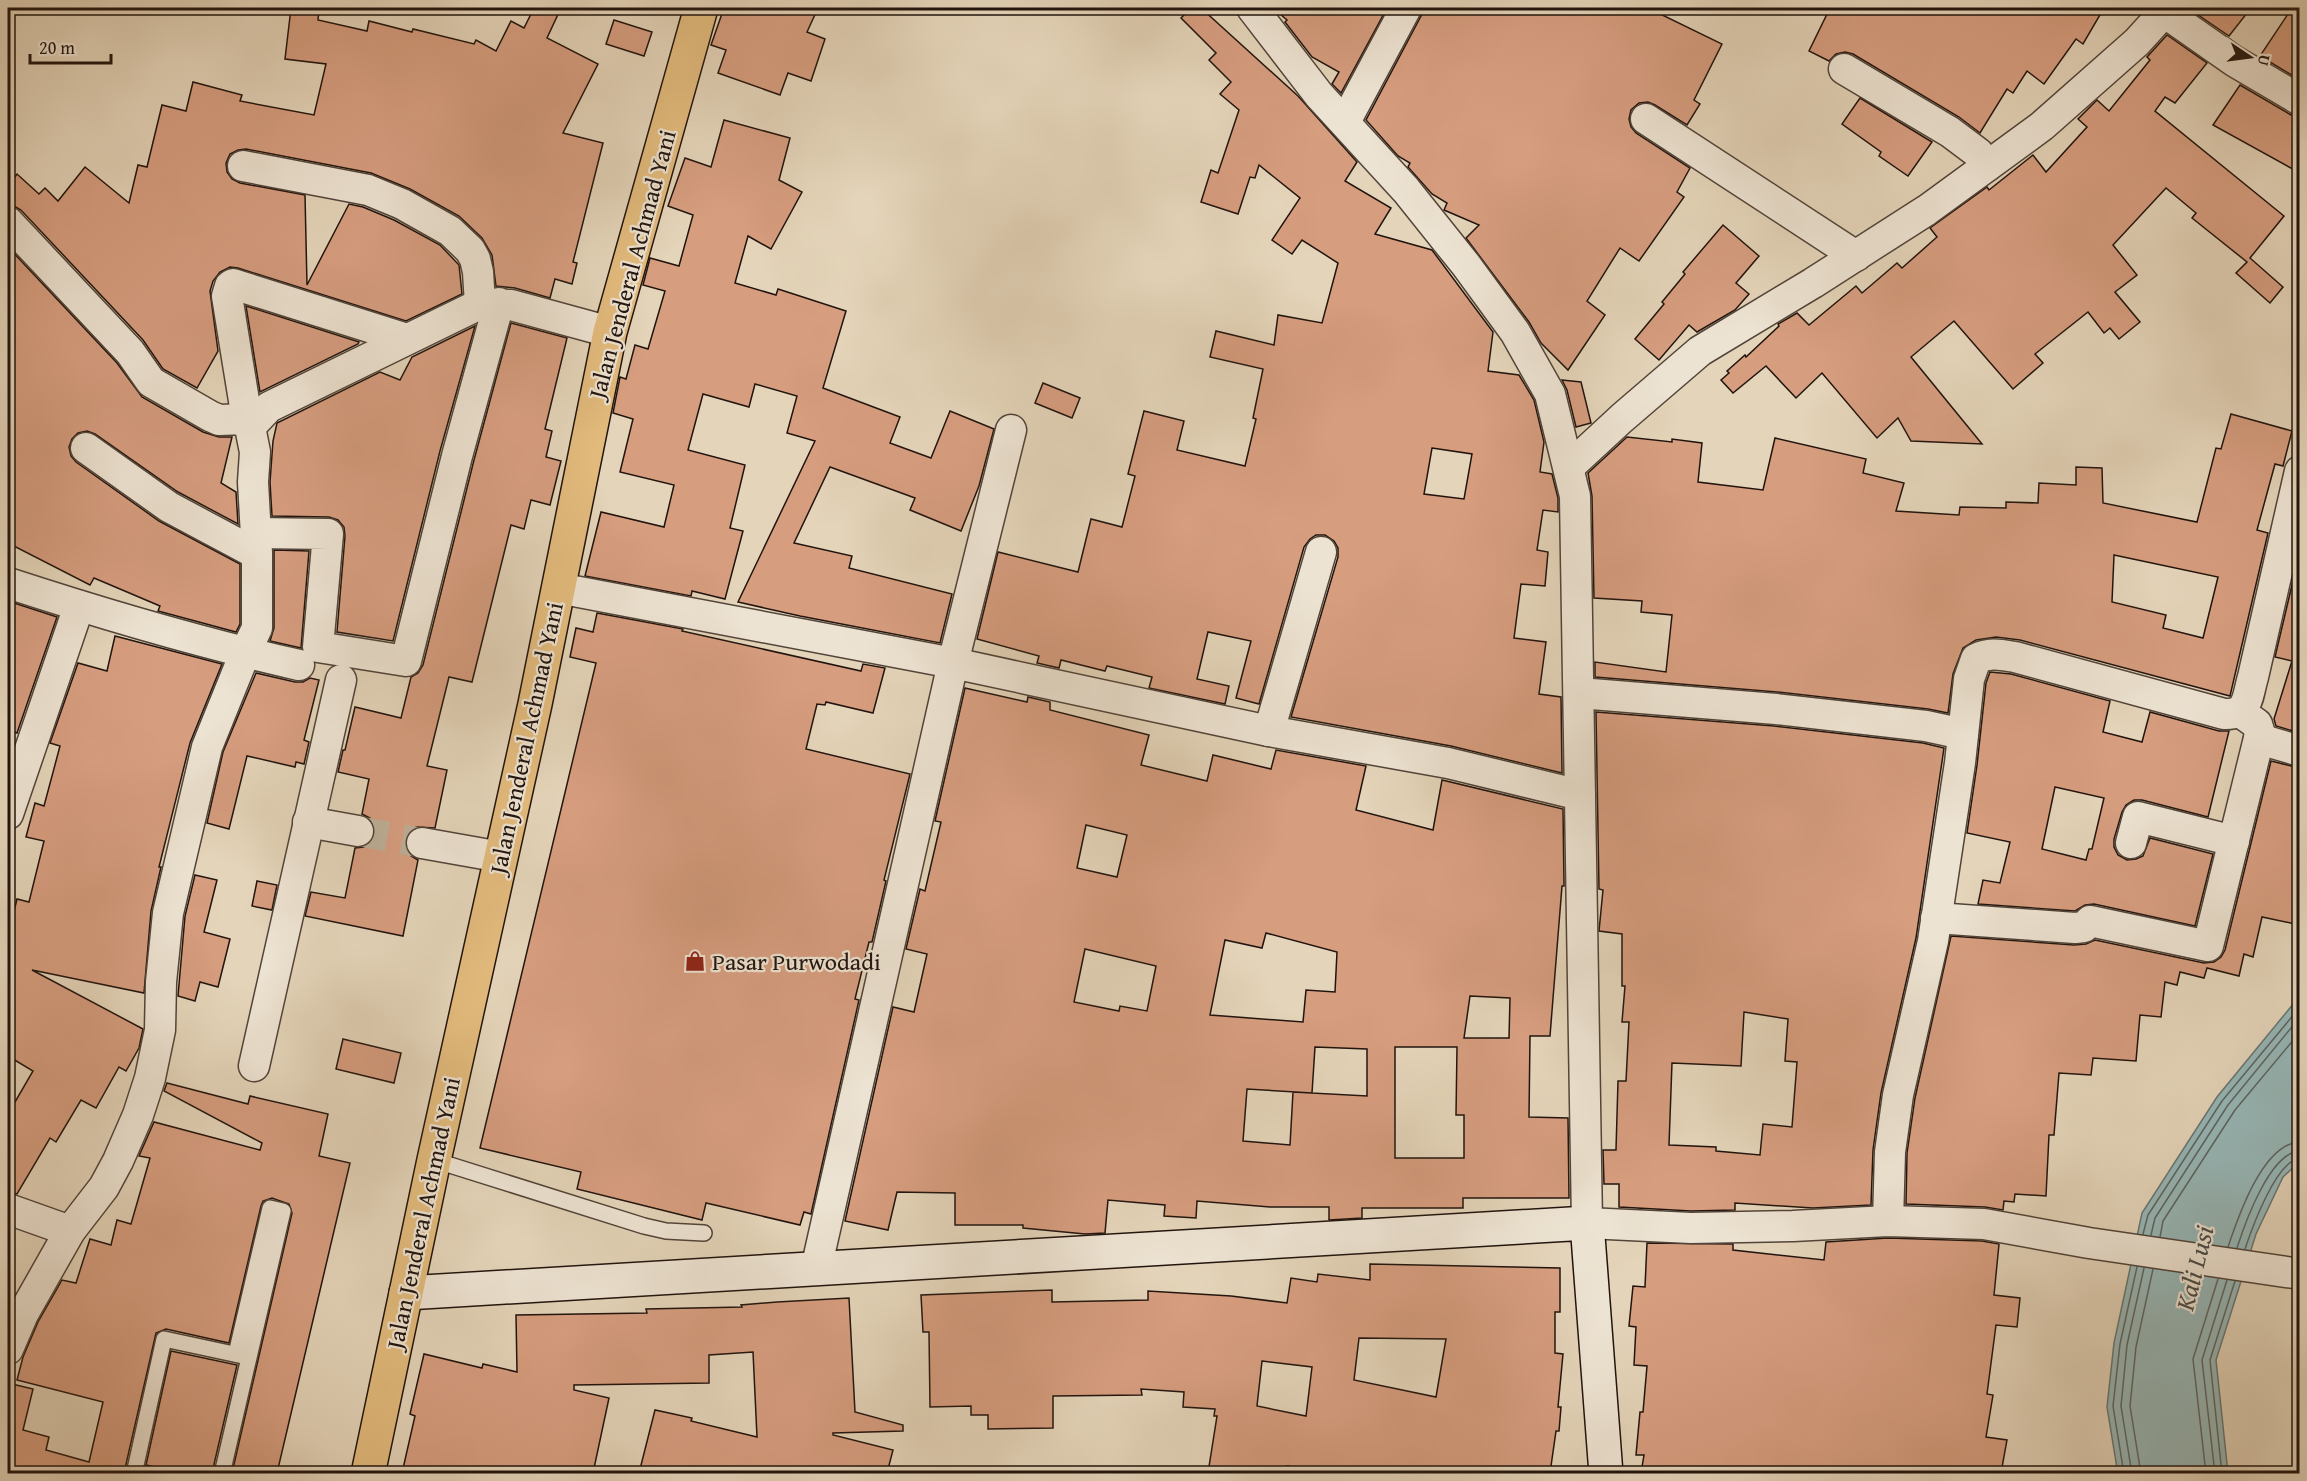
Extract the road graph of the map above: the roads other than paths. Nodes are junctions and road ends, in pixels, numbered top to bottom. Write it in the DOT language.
graph roads {
  1 [pos="701,8"];
  2 [pos="1252,8"];
  3 [pos="1406,8"];
  4 [pos="2166,10"];
  5 [pos="1844,69"];
  6 [pos="2300,100"];
  7 [pos="1646,119"];
  8 [pos="1345,122"];
  9 [pos="243,166"];
  10 [pos="1987,166"];
  11 [pos="8,222"];
  12 [pos="1856,256"];
  13 [pos="489,304"];
  14 [pos="610,332"];
  15 [pos="407,339"];
  16 [pos="249,423"];
  17 [pos="1011,430"];
  18 [pos="86,448"];
  19 [pos="1569,467"];
  20 [pos="2300,471"];
  21 [pos="2295,519"];
  22 [pos="256,544"];
  23 [pos="1321,552"];
  24 [pos="8,583"];
  25 [pos="558,588"];
  26 [pos="79,606"];
  27 [pos="245,653"];
  28 [pos="953,663"];
  29 [pos="299,665"];
  30 [pos="341,680"];
  31 [pos="1579,693"];
  32 [pos="2241,712"];
  33 [pos="1269,731"];
  34 [pos="1963,734"];
  35 [pos="2259,739"];
  36 [pos="2300,751"];
  37 [pos="1580,795"];
  38 [pos="8,814"];
  39 [pos="308,822"];
  40 [pos="358,831"];
  41 [pos="2234,841"];
  42 [pos="422,843"];
  43 [pos="2131,843"];
  44 [pos="501,857"];
  45 [pos="1936,918"];
  46 [pos="254,1066"];
  47 [pos="435,1160"];
  48 [pos="8,1209"];
  49 [pos="1888,1221"];
  50 [pos="1587,1223"];
  51 [pos="70,1231"];
  52 [pos="704,1233"];
  53 [pos="816,1269"];
  54 [pos="2297,1273"];
  55 [pos="406,1293"];
  56 [pos="8,1350"];
  57 [pos="242,1356"];
  58 [pos="134,1473"];
  59 [pos="222,1473"];
  60 [pos="368,1473"];
  61 [pos="1606,1473"];
  1 -- 14 [label="main road, Jalan Jenderal Achmad Yani"];
  2 -- 8 [label="street"];
  3 -- 8 [label="street"];
  4 -- 6 [label="street"];
  4 -- 10 [label="street"];
  5 -- 10 [label="street"];
  7 -- 12 [label="street"];
  8 -- 19 [label="street"];
  9 -- 13 [label="street"];
  10 -- 12 [label="street"];
  11 -- 16 [label="street"];
  12 -- 19 [label="street"];
  13 -- 14 [label="street"];
  13 -- 15 [label="street"];
  13 -- 22 [label="street"];
  14 -- 25 [label="main road, Jalan Jenderal Achmad Yani"];
  15 -- 16 [label="street"];
  15 -- 16 [label="street"];
  16 -- 22 [label="street"];
  17 -- 28 [label="street"];
  18 -- 22 [label="street"];
  19 -- 31 [label="street"];
  20 -- 21 [label="street"];
  21 -- 32 [label="street"];
  22 -- 27 [label="street"];
  23 -- 33 [label="street"];
  24 -- 26 [label="street"];
  25 -- 28 [label="street"];
  25 -- 44 [label="main road, Jalan Jenderal Achmad Yani"];
  26 -- 27 [label="street"];
  26 -- 38 [label="street"];
  27 -- 29 [label="street"];
  27 -- 51 [label="street"];
  28 -- 33 [label="street"];
  28 -- 53 [label="street"];
  30 -- 39 [label="street"];
  31 -- 34 [label="street"];
  31 -- 37 [label="street"];
  32 -- 34 [label="street"];
  32 -- 35 [label="street"];
  33 -- 37 [label="street"];
  34 -- 45 [label="street"];
  35 -- 36 [label="street"];
  35 -- 41 [label="street"];
  37 -- 50 [label="street"];
  39 -- 40 [label="street"];
  39 -- 46 [label="street"];
  41 -- 43 [label="street"];
  41 -- 45 [label="street"];
  42 -- 44 [label="street"];
  44 -- 47 [label="main road, Jalan Jenderal Achmad Yani"];
  45 -- 49 [label="street"];
  47 -- 52 [label="lane"];
  47 -- 55 [label="main road, Jalan Jenderal Achmad Yani"];
  48 -- 51 [label="street"];
  49 -- 50 [label="street"];
  49 -- 54 [label="street"];
  50 -- 53 [label="main road"];
  50 -- 61 [label="main road"];
  51 -- 56 [label="street"];
  53 -- 55 [label="main road"];
  55 -- 60 [label="main road, Jalan Jenderal Achmad Yani"];
  57 -- 57 [label="lane"];
  57 -- 58 [label="lane"];
  57 -- 59 [label="lane"];
}
